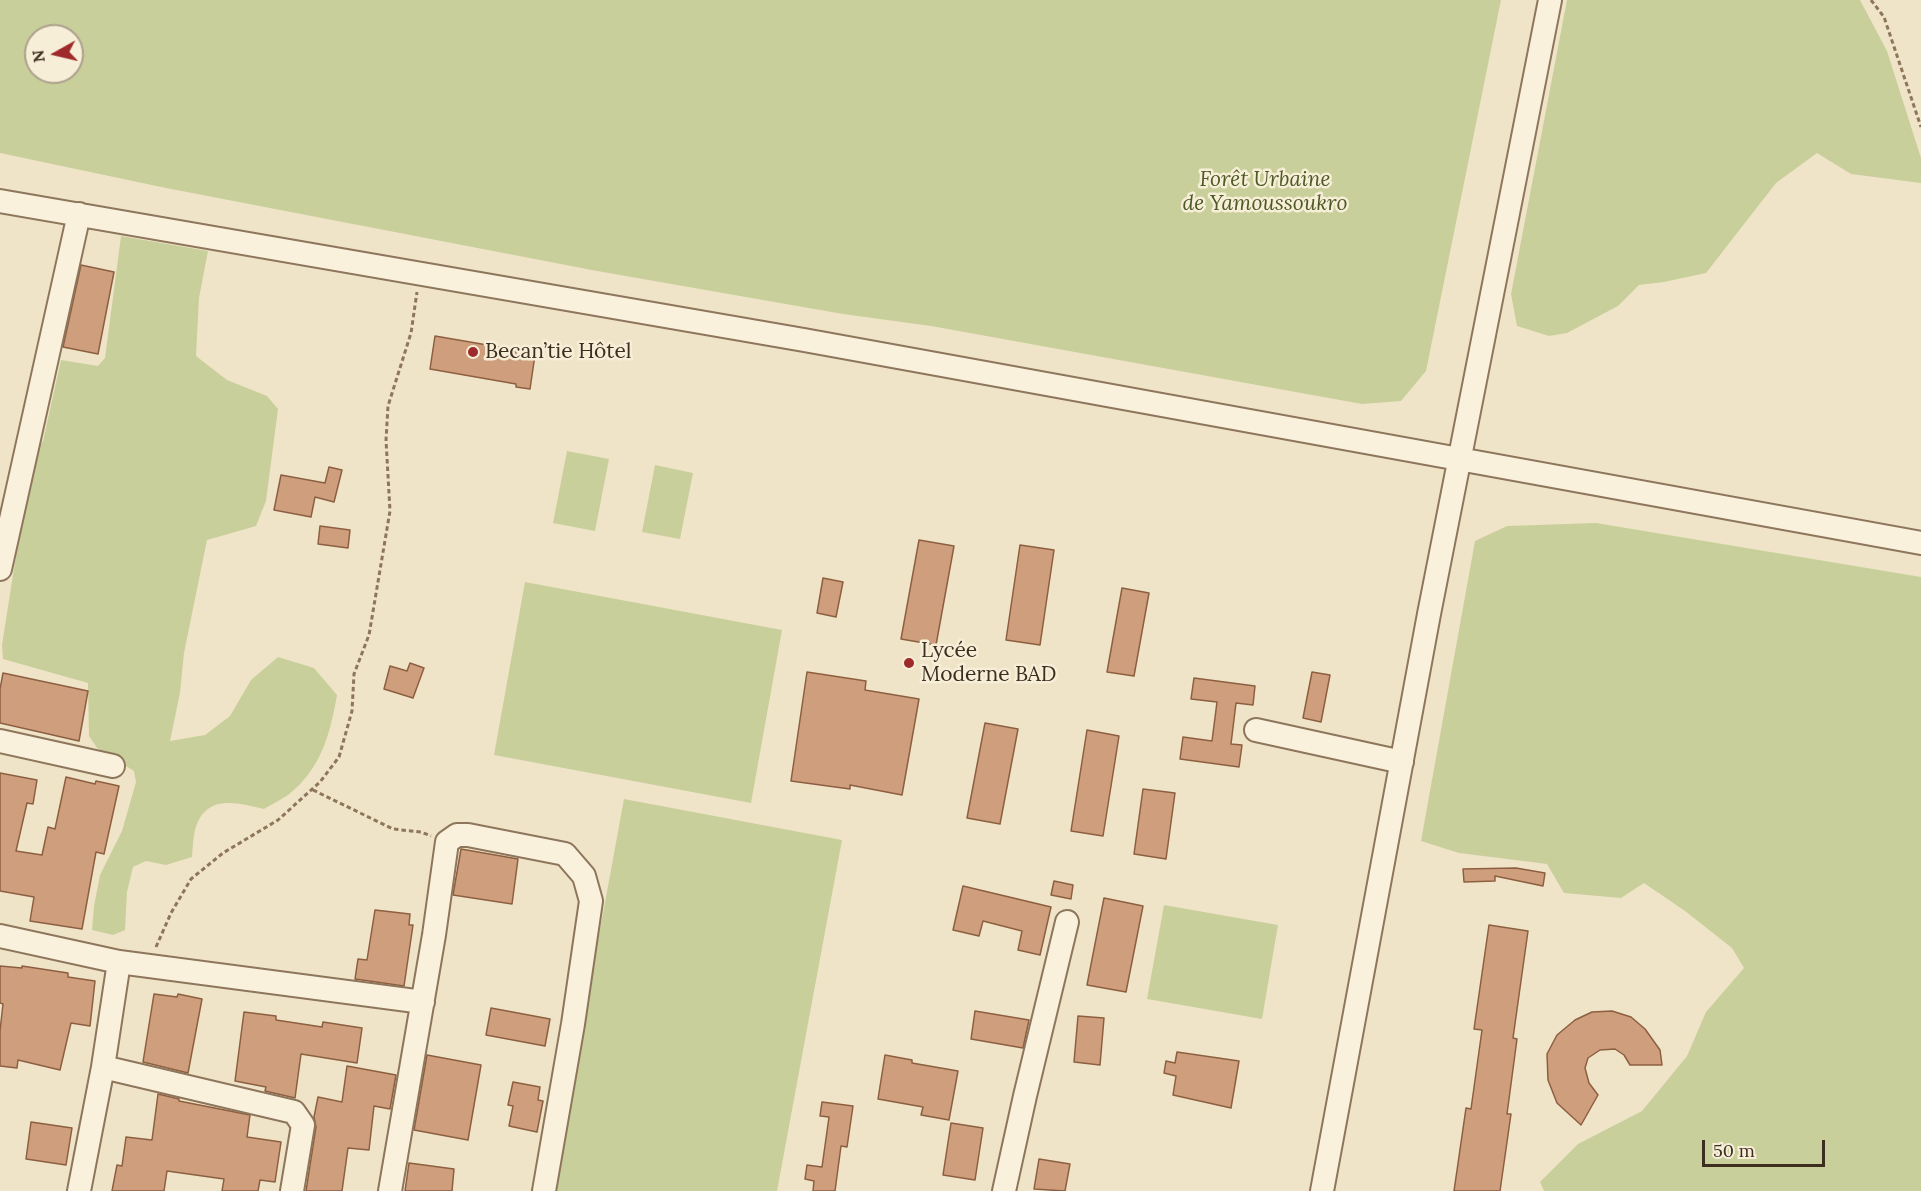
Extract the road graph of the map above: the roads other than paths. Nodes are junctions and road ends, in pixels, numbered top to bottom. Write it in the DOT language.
graph roads {
  1 [pos="1550,0"];
  2 [pos="0,201"];
  3 [pos="79,214"];
  4 [pos="1460,459"];
  5 [pos="1921,543"];
  6 [pos="0,569"];
  7 [pos="1256,730"];
  8 [pos="0,741"];
  9 [pos="1402,762"];
  10 [pos="113,766"];
  11 [pos="1067,922"];
  12 [pos="0,936"];
  13 [pos="119,962"];
  14 [pos="423,1002"];
  15 [pos="103,1067"];
  16 [pos="79,1191"];
  17 [pos="292,1191"];
  18 [pos="390,1191"];
  19 [pos="543,1191"];
  20 [pos="1004,1191"];
  21 [pos="1322,1191"];
  1 -- 4 [label="street"];
  2 -- 3 [label="street"];
  3 -- 4 [label="street"];
  3 -- 6 [label="street"];
  4 -- 5 [label="street"];
  4 -- 9 [label="street"];
  7 -- 9 [label="street"];
  8 -- 10 [label="street"];
  9 -- 21 [label="street"];
  11 -- 20 [label="street"];
  12 -- 13 [label="street"];
  13 -- 14 [label="street"];
  13 -- 15 [label="street"];
  14 -- 18 [label="street"];
  14 -- 19 [label="street"];
  15 -- 16 [label="street"];
  15 -- 17 [label="street"];
}
